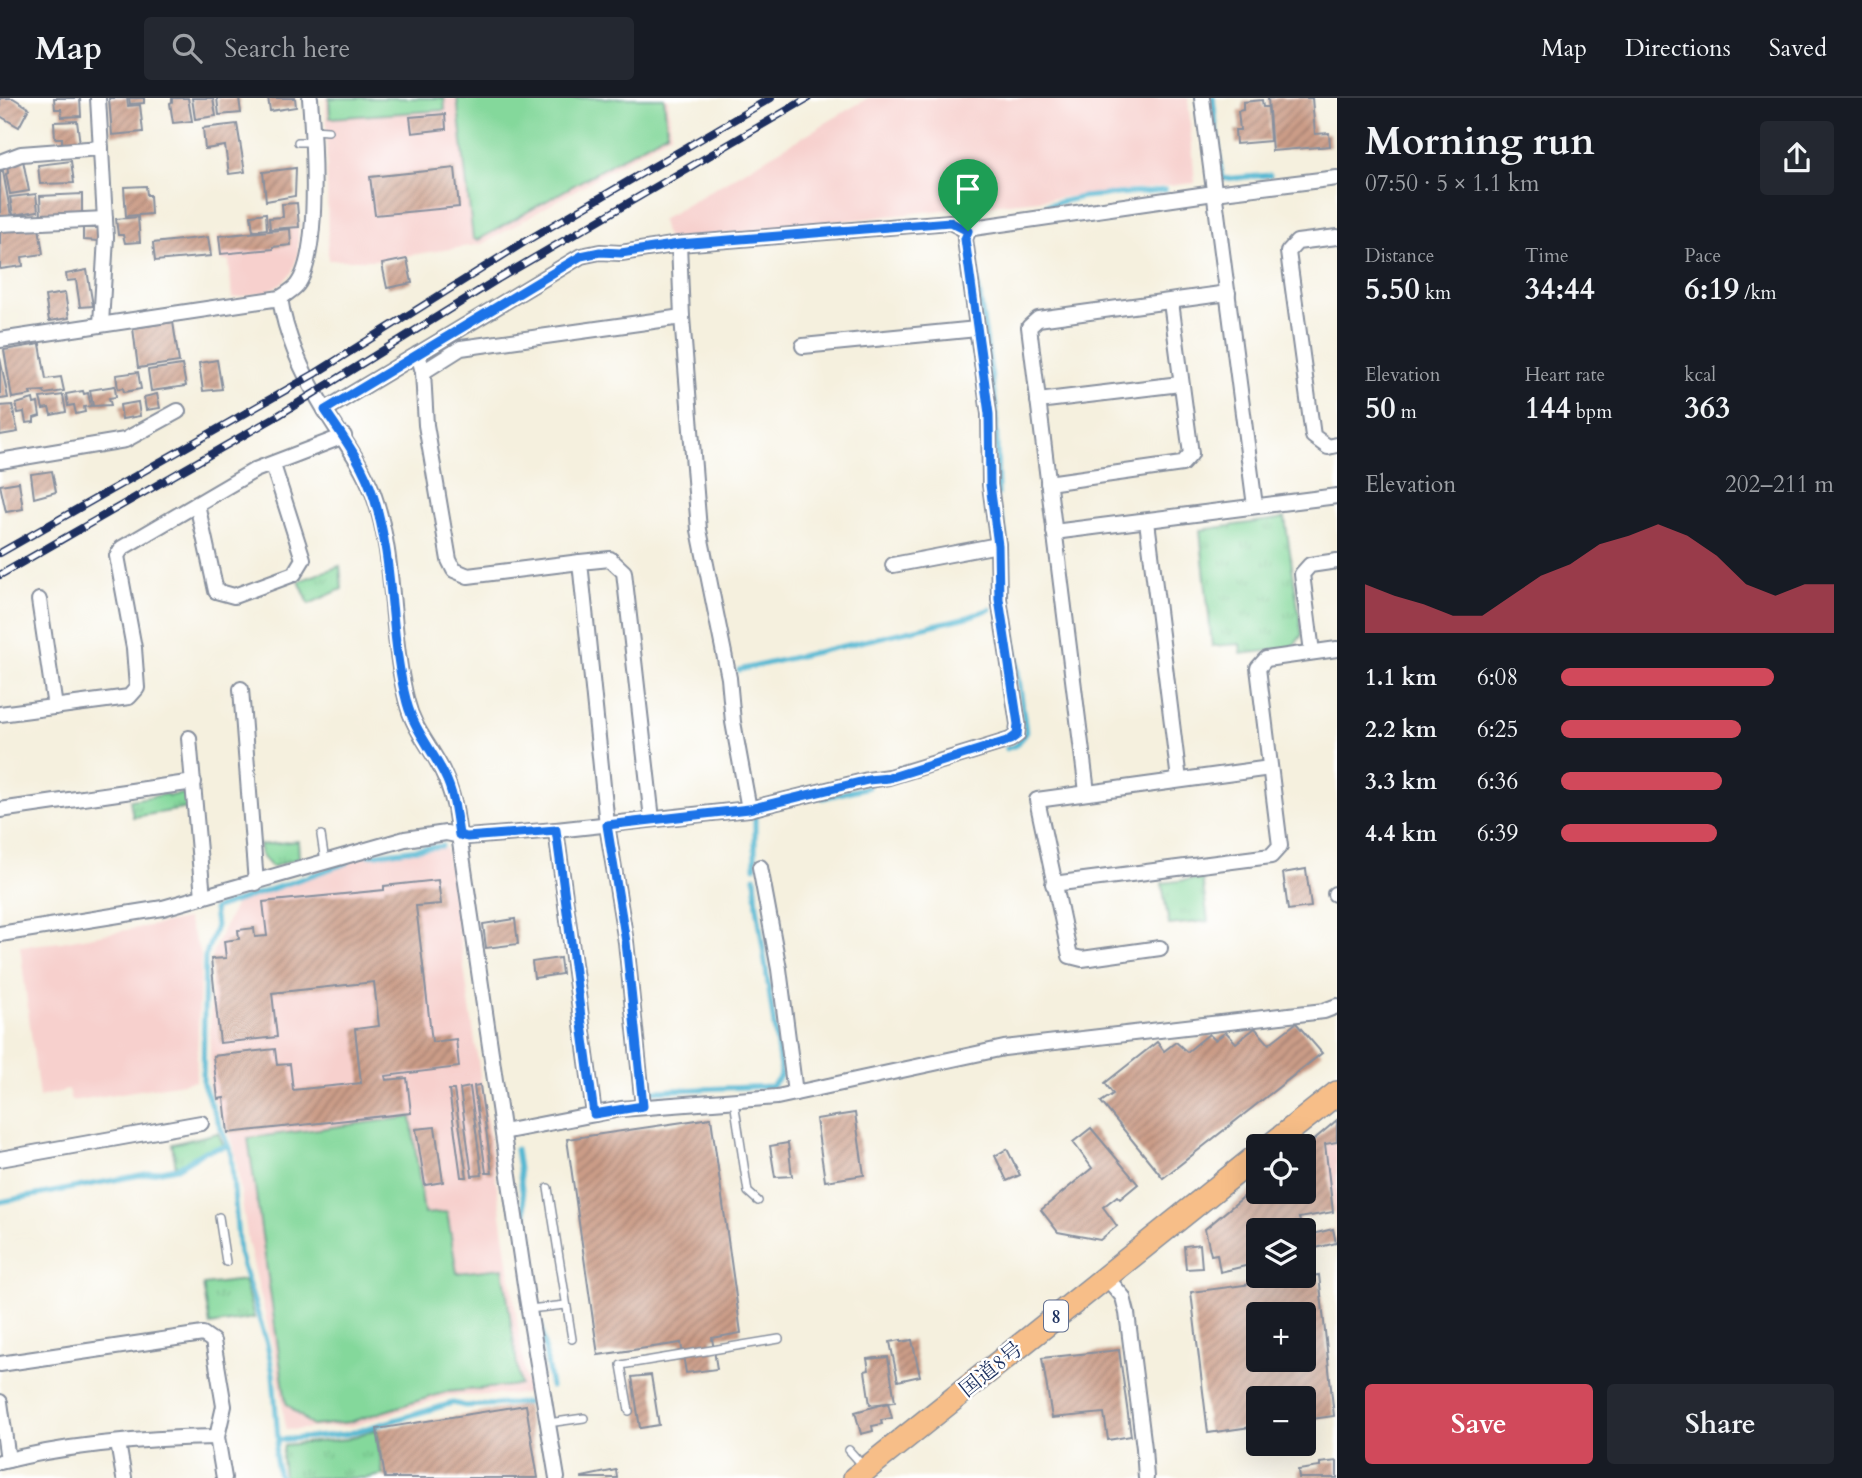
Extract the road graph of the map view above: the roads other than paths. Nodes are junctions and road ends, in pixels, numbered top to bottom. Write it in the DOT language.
graph roads {
  1 [pos="98,98"];
  2 [pos="310,98"];
  3 [pos="1202,98"];
  4 [pos="328,131"];
  5 [pos="307,138"];
  6 [pos="101,148"];
  7 [pos="0,162"];
  8 [pos="1337,178"];
  9 [pos="1214,193"];
  10 [pos="105,219"];
  11 [pos="0,224"];
  12 [pos="968,231"];
  13 [pos="1337,237"];
  14 [pos="679,244"];
  15 [pos="1228,293"];
  16 [pos="280,298"];
  17 [pos="1171,302"];
  18 [pos="682,317"];
  19 [pos="100,324"];
  20 [pos="977,329"];
  21 [pos="0,340"];
  22 [pos="803,346"];
  23 [pos="418,354"];
  24 [pos="423,372"];
  25 [pos="1180,384"];
  26 [pos="1038,401"];
  27 [pos="325,410"];
  28 [pos="178,411"];
  29 [pos="344,436"];
  30 [pos="1337,445"];
  31 [pos="0,461"];
  32 [pos="273,465"];
  33 [pos="1048,483"];
  34 [pos="1337,496"];
  35 [pos="197,504"];
  36 [pos="1255,506"];
  37 [pos="1147,521"];
  38 [pos="1054,532"];
  39 [pos="998,545"];
  40 [pos="1337,561"];
  41 [pos="580,562"];
  42 [pos="893,565"];
  43 [pos="39,600"];
  44 [pos="1337,649"];
  45 [pos="1312,652"];
  46 [pos="241,689"];
  47 [pos="55,707"];
  48 [pos="0,714"];
  49 [pos="188,738"];
  50 [pos="1270,768"];
  51 [pos="1179,780"];
  52 [pos="194,782"];
  53 [pos="1087,792"];
  54 [pos="749,809"];
  55 [pos="0,810"];
  56 [pos="652,819"];
  57 [pos="607,825"];
  58 [pos="556,830"];
  59 [pos="321,835"];
  60 [pos="459,835"];
  61 [pos="325,862"];
  62 [pos="760,867"];
  63 [pos="256,883"];
  64 [pos="1054,884"];
  65 [pos="203,897"];
  66 [pos="0,934"];
  67 [pos="1160,948"];
  68 [pos="1337,1006"];
  69 [pos="1337,1093"];
  70 [pos="800,1094"];
  71 [pos="734,1101"];
  72 [pos="643,1106"];
  73 [pos="594,1114"];
  74 [pos="201,1123"];
  75 [pos="503,1132"];
  76 [pos="1285,1134"];
  77 [pos="0,1159"];
  78 [pos="1246,1165"];
  79 [pos="548,1188"];
  80 [pos="758,1201"];
  81 [pos="219,1217"];
  82 [pos="226,1262"];
  83 [pos="1106,1277"];
  84 [pos="566,1305"];
  85 [pos="529,1309"];
  86 [pos="572,1339"];
  87 [pos="779,1339"];
  88 [pos="0,1364"];
  89 [pos="0,1402"];
  90 [pos="629,1410"];
  91 [pos="584,1418"];
  92 [pos="548,1423"];
  93 [pos="217,1437"];
  94 [pos="118,1443"];
  95 [pos="849,1450"];
  96 [pos="4,1461"];
  97 [pos="861,1474"];
  98 [pos="124,1478"];
  99 [pos="224,1478"];
  100 [pos="557,1478"];
  101 [pos="1146,1478"];
  1 -- 6 [label="street"];
  2 -- 5 [label="street"];
  3 -- 9 [label="street"];
  4 -- 5 [label="lane"];
  5 -- 16 [label="street"];
  6 -- 7 [label="street"];
  6 -- 10 [label="street"];
  8 -- 9 [label="street"];
  9 -- 12 [label="street"];
  9 -- 15 [label="street"];
  10 -- 11 [label="street"];
  10 -- 19 [label="street"];
  12 -- 14 [label="street"];
  12 -- 20 [label="street"];
  13 -- 30 [label="street"];
  14 -- 18 [label="street"];
  14 -- 23 [label="street"];
  15 -- 17 [label="street"];
  15 -- 36 [label="street"];
  16 -- 19 [label="street"];
  16 -- 27 [label="street"];
  17 -- 25 [label="street"];
  17 -- 26 [label="street"];
  18 -- 24 [label="street"];
  18 -- 54 [label="street"];
  19 -- 21 [label="street"];
  20 -- 22 [label="street"];
  20 -- 39 [label="street"];
  23 -- 24 [label="street"];
  23 -- 27 [label="street"];
  24 -- 41 [label="street"];
  25 -- 26 [label="street"];
  25 -- 33 [label="street"];
  26 -- 33 [label="street"];
  27 -- 29 [label="street"];
  28 -- 31 [label="street"];
  29 -- 32 [label="street"];
  29 -- 60 [label="street"];
  32 -- 35 [label="street"];
  32 -- 35 [label="street"];
  33 -- 38 [label="street"];
  34 -- 36 [label="street"];
  35 -- 47 [label="street"];
  36 -- 37 [label="street"];
  37 -- 38 [label="street"];
  37 -- 51 [label="street"];
  38 -- 53 [label="street"];
  39 -- 42 [label="street"];
  39 -- 54 [label="street"];
  40 -- 45 [label="street"];
  41 -- 56 [label="street"];
  41 -- 57 [label="street"];
  43 -- 47 [label="street"];
  44 -- 45 [label="street"];
  45 -- 50 [label="street"];
  46 -- 63 [label="street"];
  47 -- 48 [label="street"];
  49 -- 52 [label="street"];
  50 -- 51 [label="street"];
  50 -- 64 [label="street"];
  51 -- 53 [label="street"];
  52 -- 55 [label="street"];
  52 -- 65 [label="street"];
  53 -- 64 [label="street"];
  54 -- 56 [label="street"];
  56 -- 57 [label="street"];
  57 -- 58 [label="street"];
  57 -- 72 [label="street"];
  58 -- 60 [label="street"];
  58 -- 73 [label="street"];
  59 -- 61 [label="lane"];
  60 -- 61 [label="street"];
  60 -- 75 [label="street"];
  61 -- 63 [label="street"];
  62 -- 70 [label="street"];
  63 -- 65 [label="street"];
  64 -- 67 [label="street"];
  65 -- 66 [label="street"];
  68 -- 70 [label="street"];
  69 -- 76 [label="highway"];
  70 -- 71 [label="street"];
  71 -- 72 [label="street"];
  71 -- 80 [label="lane"];
  72 -- 73 [label="street"];
  73 -- 75 [label="street"];
  74 -- 77 [label="street"];
  75 -- 85 [label="street"];
  78 -- 83 [label="highway, 国道8号 / 8"];
  79 -- 84 [label="lane"];
  81 -- 82 [label="lane"];
  83 -- 97 [label="highway, 国道8号 / 8"];
  83 -- 101 [label="street"];
  84 -- 85 [label="lane"];
  84 -- 86 [label="lane"];
  85 -- 92 [label="street"];
  87 -- 90 [label="lane"];
  88 -- 93 [label="street"];
  89 -- 96 [label="street"];
  91 -- 92 [label="lane"];
  92 -- 100 [label="street"];
  93 -- 94 [label="street"];
  93 -- 99 [label="street"];
  94 -- 96 [label="street"];
  94 -- 98 [label="street"];
  95 -- 97 [label="lane"];
}
